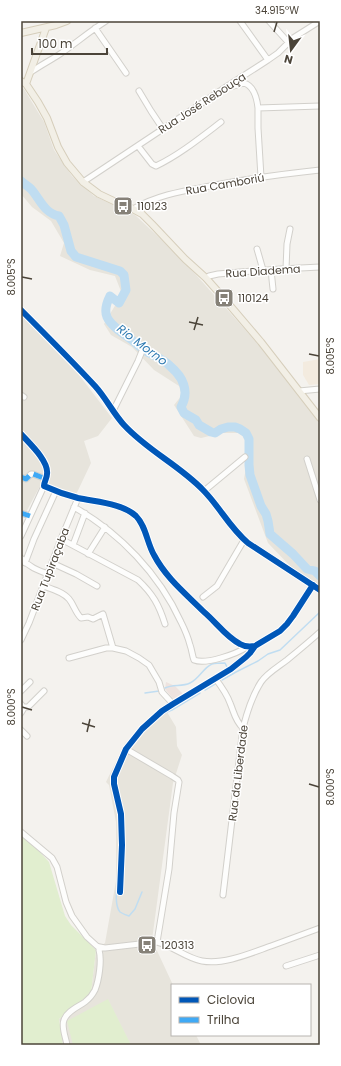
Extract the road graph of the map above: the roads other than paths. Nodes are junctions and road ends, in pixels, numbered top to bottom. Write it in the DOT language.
graph roads {
  1 [pos="48,21"];
  2 [pos="67,21"];
  3 [pos="106,21"];
  4 [pos="240,21"];
  5 [pos="269,21"];
  6 [pos="320,21"];
  7 [pos="46,28"];
  8 [pos="95,28"];
  9 [pos="21,33"];
  10 [pos="288,42"];
  11 [pos="268,60"];
  12 [pos="31,72"];
  13 [pos="126,73"];
  14 [pos="24,83"];
  15 [pos="229,85"];
  16 [pos="139,91"];
  17 [pos="320,106"];
  18 [pos="258,108"];
  19 [pos="221,122"];
  20 [pos="163,129"];
  21 [pos="138,146"];
  22 [pos="320,170"];
  23 [pos="261,177"];
  24 [pos="83,182"];
  25 [pos="133,209"];
  26 [pos="290,229"];
  27 [pos="257,249"];
  28 [pos="320,267"];
  29 [pos="286,269"];
  30 [pos="262,270"];
  31 [pos="271,270"];
  32 [pos="206,278"];
  33 [pos="273,289"];
  34 [pos="21,310"];
  35 [pos="144,346"];
  36 [pos="320,389"];
  37 [pos="299,391"];
  38 [pos="113,411"];
  39 [pos="320,418"];
  40 [pos="21,434"];
  41 [pos="245,457"];
  42 [pos="307,459"];
  43 [pos="21,477"];
  44 [pos="46,479"];
  45 [pos="44,486"];
  46 [pos="56,491"];
  47 [pos="205,491"];
  48 [pos="78,498"];
  49 [pos="320,500"];
  50 [pos="74,507"];
  51 [pos="21,512"];
  52 [pos="85,513"];
  53 [pos="30,516"];
  54 [pos="105,527"];
  55 [pos="21,536"];
  56 [pos="61,539"];
  57 [pos="244,540"];
  58 [pos="73,545"];
  59 [pos="88,554"];
  60 [pos="21,558"];
  61 [pos="25,563"];
  62 [pos="52,563"];
  63 [pos="48,574"];
  64 [pos="313,585"];
  65 [pos="43,586"];
  66 [pos="97,586"];
  67 [pos="320,590"];
  68 [pos="203,596"];
  69 [pos="165,624"];
  70 [pos="320,632"];
  71 [pos="21,640"];
  72 [pos="255,646"];
  73 [pos="247,647"];
  74 [pos="113,648"];
  75 [pos="69,658"];
  76 [pos="215,678"];
  77 [pos="30,682"];
  78 [pos="21,691"];
  79 [pos="44,691"];
  80 [pos="173,704"];
  81 [pos="22,708"];
  82 [pos="243,728"];
  83 [pos="21,730"];
  84 [pos="27,736"];
  85 [pos="126,749"];
  86 [pos="21,832"];
  87 [pos="120,892"];
  88 [pos="223,895"];
  89 [pos="320,928"];
  90 [pos="157,942"];
  91 [pos="102,949"];
  92 [pos="320,955"];
  93 [pos="286,966"];
  94 [pos="67,1045"];
  1 -- 7 [label="street"];
  2 -- 7 [label="main road"];
  3 -- 8 [label="street"];
  4 -- 11 [label="street"];
  5 -- 10 [label="street"];
  6 -- 10 [label="street, Rua José Rebouça"];
  7 -- 9 [label="main road"];
  7 -- 12 [label="main road"];
  8 -- 12 [label="street"];
  8 -- 13 [label="street"];
  10 -- 11 [label="street, Rua José Rebouça"];
  11 -- 15 [label="street, Rua José Rebouça"];
  12 -- 14 [label="main road"];
  14 -- 24 [label="main road"];
  15 -- 18 [label="street"];
  15 -- 20 [label="street, Rua José Rebouça"];
  16 -- 20 [label="street"];
  17 -- 18 [label="street"];
  18 -- 23 [label="street"];
  19 -- 21 [label="street"];
  20 -- 21 [label="street, Rua José Rebouça"];
  21 -- 24 [label="street, Rua José Rebouça"];
  22 -- 23 [label="street, Rua Camboriú"];
  23 -- 25 [label="street, Rua Camboriú"];
  24 -- 25 [label="main road"];
  25 -- 32 [label="main road"];
  26 -- 29 [label="street"];
  27 -- 30 [label="street"];
  28 -- 29 [label="street, Rua Diadema"];
  29 -- 31 [label="street, Rua Diadema"];
  30 -- 31 [label="street, Rua Diadema"];
  30 -- 32 [label="street, Rua Diadema"];
  31 -- 33 [label="street"];
  32 -- 37 [label="main road"];
  34 -- 38 [label="street"];
  35 -- 38 [label="street"];
  36 -- 37 [label="street"];
  37 -- 39 [label="main road"];
  38 -- 47 [label="street"];
  40 -- 44 [label="street"];
  41 -- 47 [label="street"];
  42 -- 49 [label="street"];
  43 -- 44 [label="street"];
  44 -- 45 [label="street"];
  45 -- 46 [label="street"];
  45 -- 53 [label="street"];
  46 -- 48 [label="street"];
  46 -- 61 [label="street"];
  47 -- 57 [label="street"];
  48 -- 50 [label="street, Rua Tupiraçaba"];
  48 -- 73 [label="street"];
  50 -- 52 [label="street"];
  50 -- 56 [label="street, Rua Tupiraçaba"];
  51 -- 53 [label="street"];
  52 -- 54 [label="street"];
  52 -- 58 [label="street"];
  53 -- 55 [label="street"];
  54 -- 59 [label="street"];
  54 -- 73 [label="street"];
  56 -- 58 [label="street"];
  56 -- 62 [label="street, Rua Tupiraçaba"];
  57 -- 64 [label="street"];
  57 -- 68 [label="street"];
  58 -- 59 [label="street"];
  59 -- 69 [label="street"];
  60 -- 61 [label="street"];
  61 -- 63 [label="street"];
  62 -- 63 [label="street, Rua Tupiraçaba"];
  62 -- 66 [label="street"];
  63 -- 65 [label="street, Rua Tupiraçaba"];
  64 -- 67 [label="street"];
  64 -- 72 [label="street"];
  65 -- 71 [label="street, Rua Tupiraçaba"];
  65 -- 74 [label="street"];
  70 -- 82 [label="street, Rua da Liberdade"];
  72 -- 73 [label="street"];
  72 -- 76 [label="street"];
  74 -- 75 [label="street"];
  74 -- 80 [label="street"];
  76 -- 80 [label="street"];
  76 -- 82 [label="street"];
  77 -- 78 [label="street"];
  79 -- 81 [label="street"];
  80 -- 85 [label="street"];
  82 -- 88 [label="street, Rua da Liberdade"];
  83 -- 84 [label="street"];
  85 -- 87 [label="street"];
  85 -- 90 [label="street"];
  86 -- 91 [label="street"];
  89 -- 90 [label="street"];
  90 -- 91 [label="street"];
  91 -- 94 [label="street"];
  92 -- 93 [label="street"];
}
